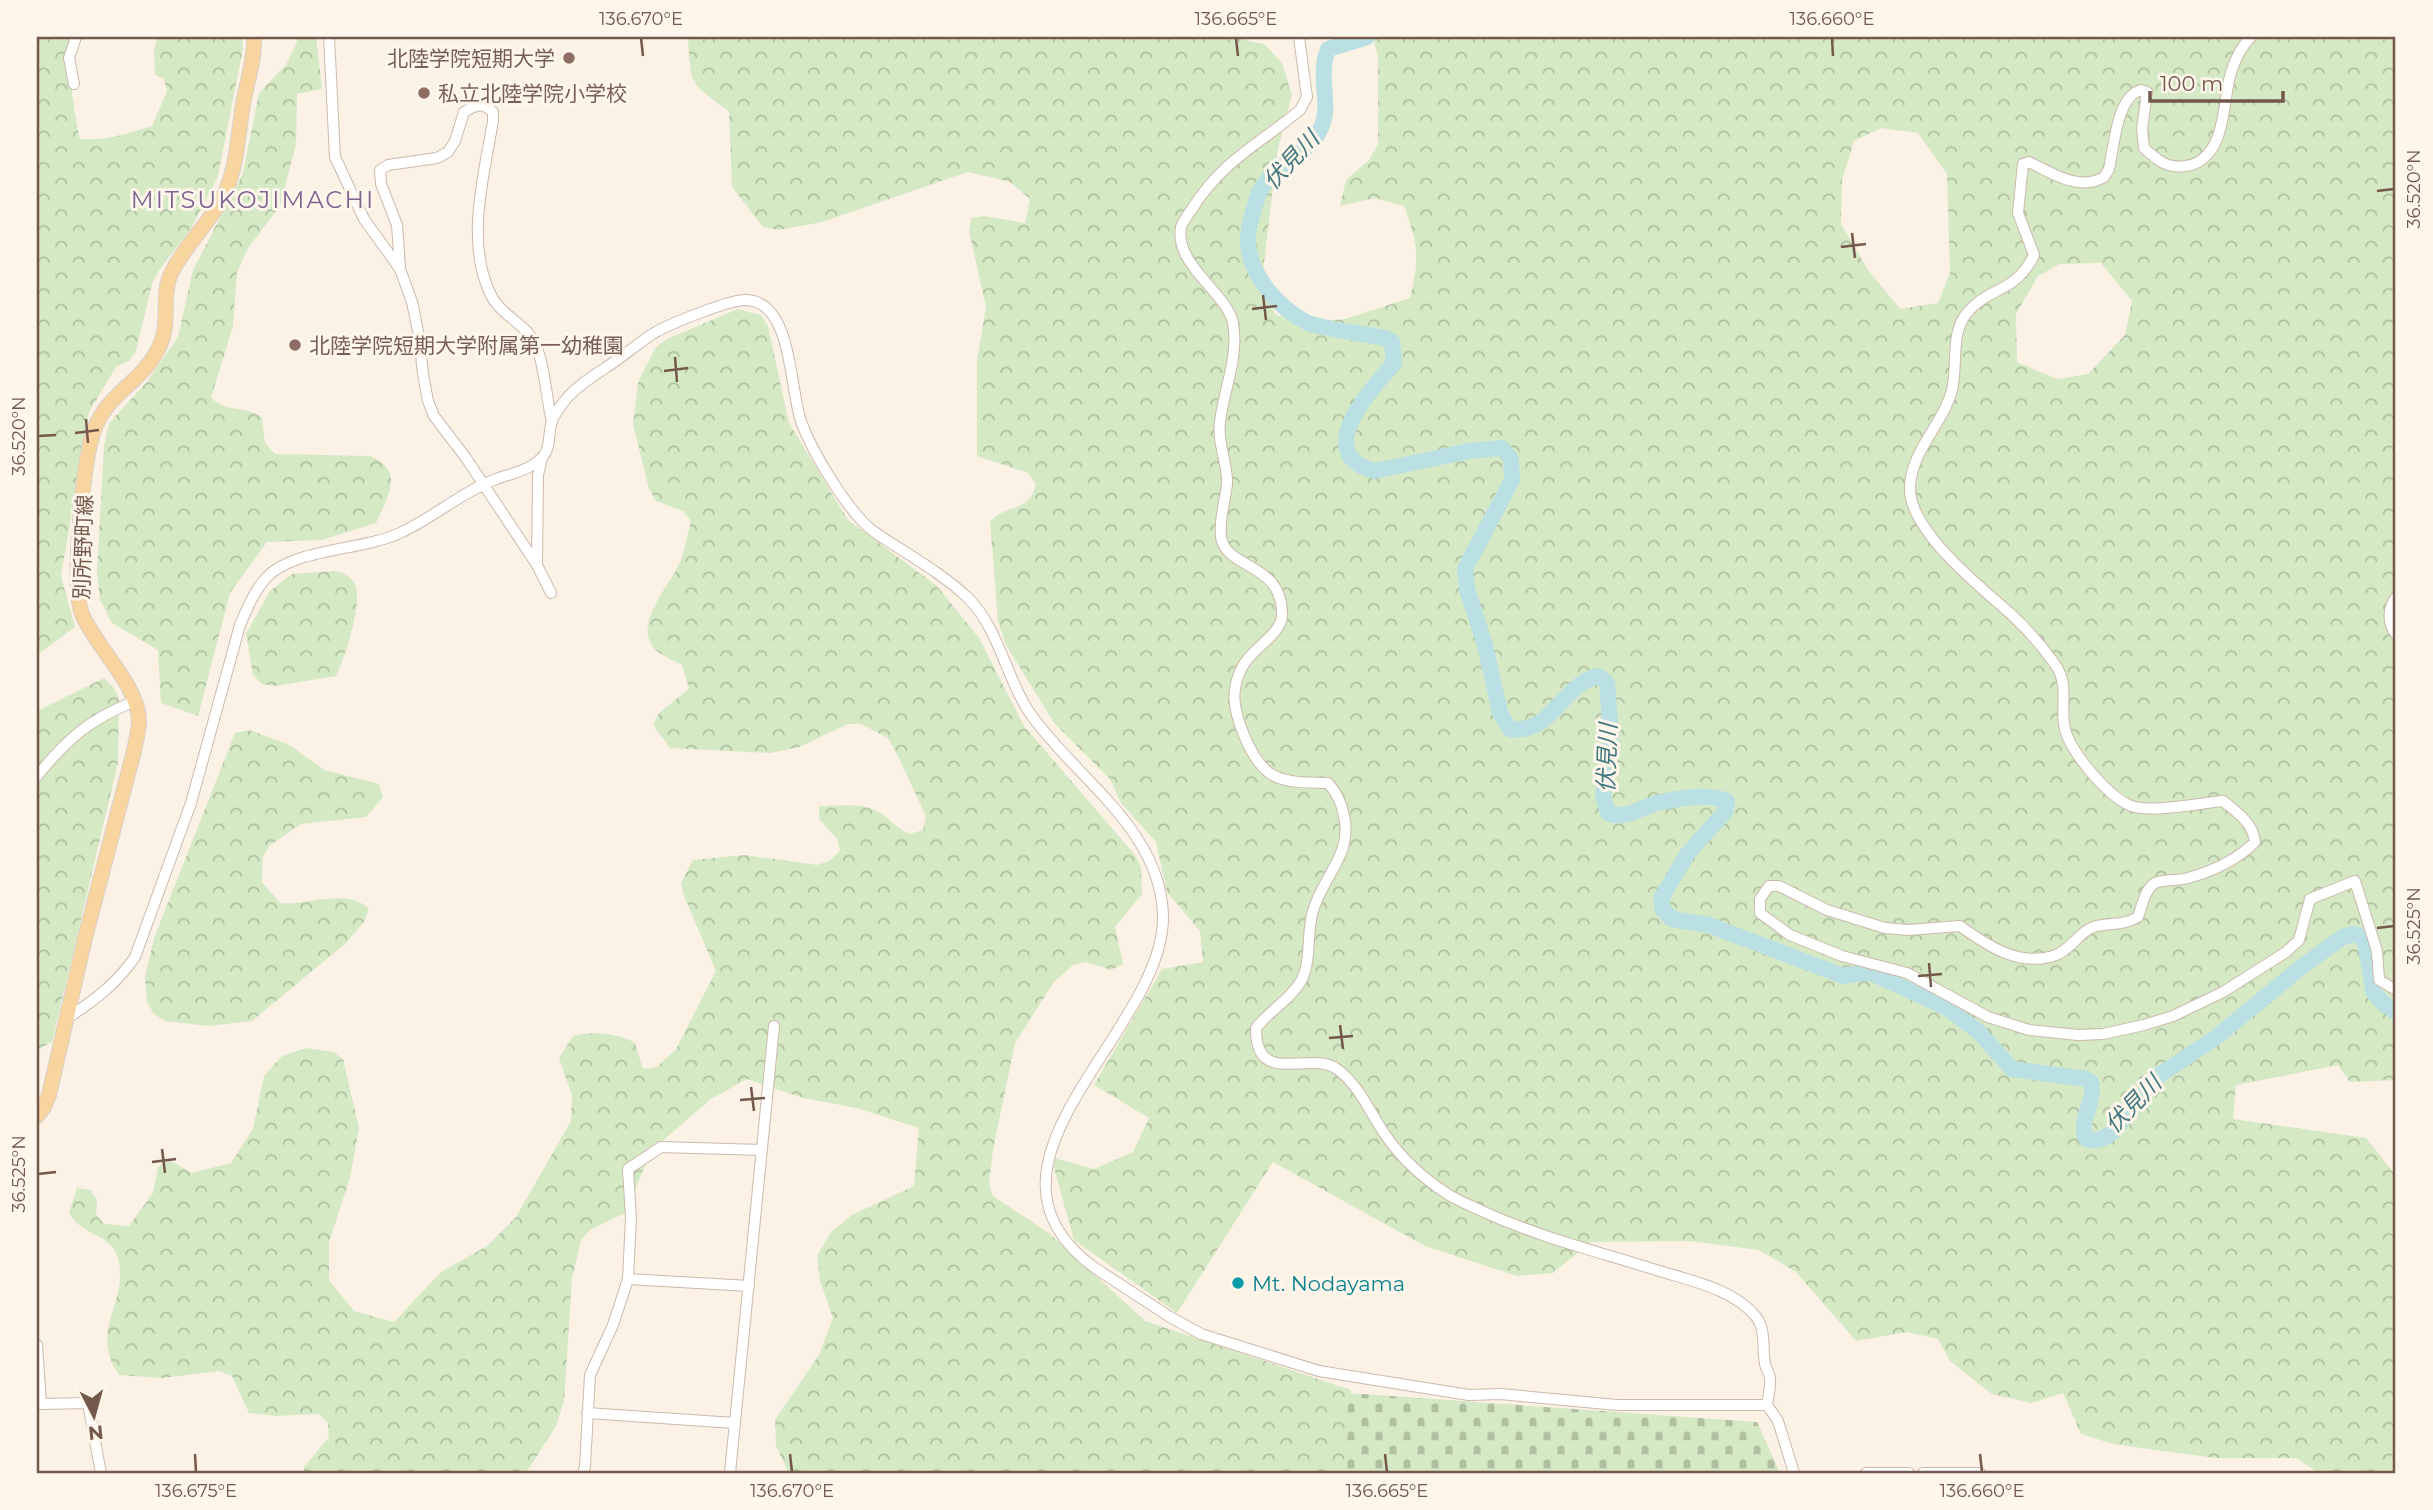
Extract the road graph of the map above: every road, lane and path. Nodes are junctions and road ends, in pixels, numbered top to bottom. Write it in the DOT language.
graph roads {
  1 [pos="76,37"];
  2 [pos="254,37"];
  3 [pos="329,37"];
  4 [pos="1299,37"];
  5 [pos="2251,37"];
  6 [pos="74,84"];
  7 [pos="400,269"];
  8 [pos="552,422"];
  9 [pos="542,458"];
  10 [pos="482,485"];
  11 [pos="537,565"];
  12 [pos="551,593"];
  13 [pos="2396,597"];
  14 [pos="2396,634"];
  15 [pos="135,701"];
  16 [pos="37,776"];
  17 [pos="2396,990"];
  18 [pos="69,1017"];
  19 [pos="774,1026"];
  20 [pos="37,1119"];
  21 [pos="762,1150"];
  22 [pos="628,1279"];
  23 [pos="749,1286"];
  24 [pos="37,1345"];
  25 [pos="1767,1405"];
  26 [pos="587,1413"];
  27 [pos="735,1423"];
  28 [pos="101,1473"];
  29 [pos="583,1473"];
  30 [pos="730,1473"];
  31 [pos="1794,1473"];
  32 [pos="1866,1473"];
  33 [pos="1909,1473"];
  34 [pos="1923,1473"];
  35 [pos="1980,1473"];
  1 -- 6 [label="street"];
  2 -- 15 [label="main road, 別所野町線"];
  3 -- 7 [label="street"];
  4 -- 25 [label="street"];
  5 -- 17 [label="street"];
  7 -- 8 [label="street"];
  7 -- 10 [label="street"];
  8 -- 9 [label="street"];
  8 -- 25 [label="street"];
  9 -- 10 [label="street"];
  9 -- 11 [label="street"];
  10 -- 11 [label="street"];
  10 -- 18 [label="street"];
  11 -- 12 [label="street"];
  13 -- 14 [label="street"];
  15 -- 16 [label="street"];
  15 -- 18 [label="main road, 別所野町線"];
  18 -- 20 [label="main road, 別所野町線"];
  19 -- 21 [label="street"];
  21 -- 22 [label="street"];
  21 -- 23 [label="street"];
  22 -- 23 [label="street"];
  22 -- 26 [label="street"];
  23 -- 27 [label="street"];
  24 -- 28 [label="street"];
  25 -- 31 [label="street"];
  26 -- 27 [label="street"];
  26 -- 29 [label="street"];
  27 -- 30 [label="street"];
  32 -- 33 [label="street"];
  34 -- 35 [label="street"];
}
